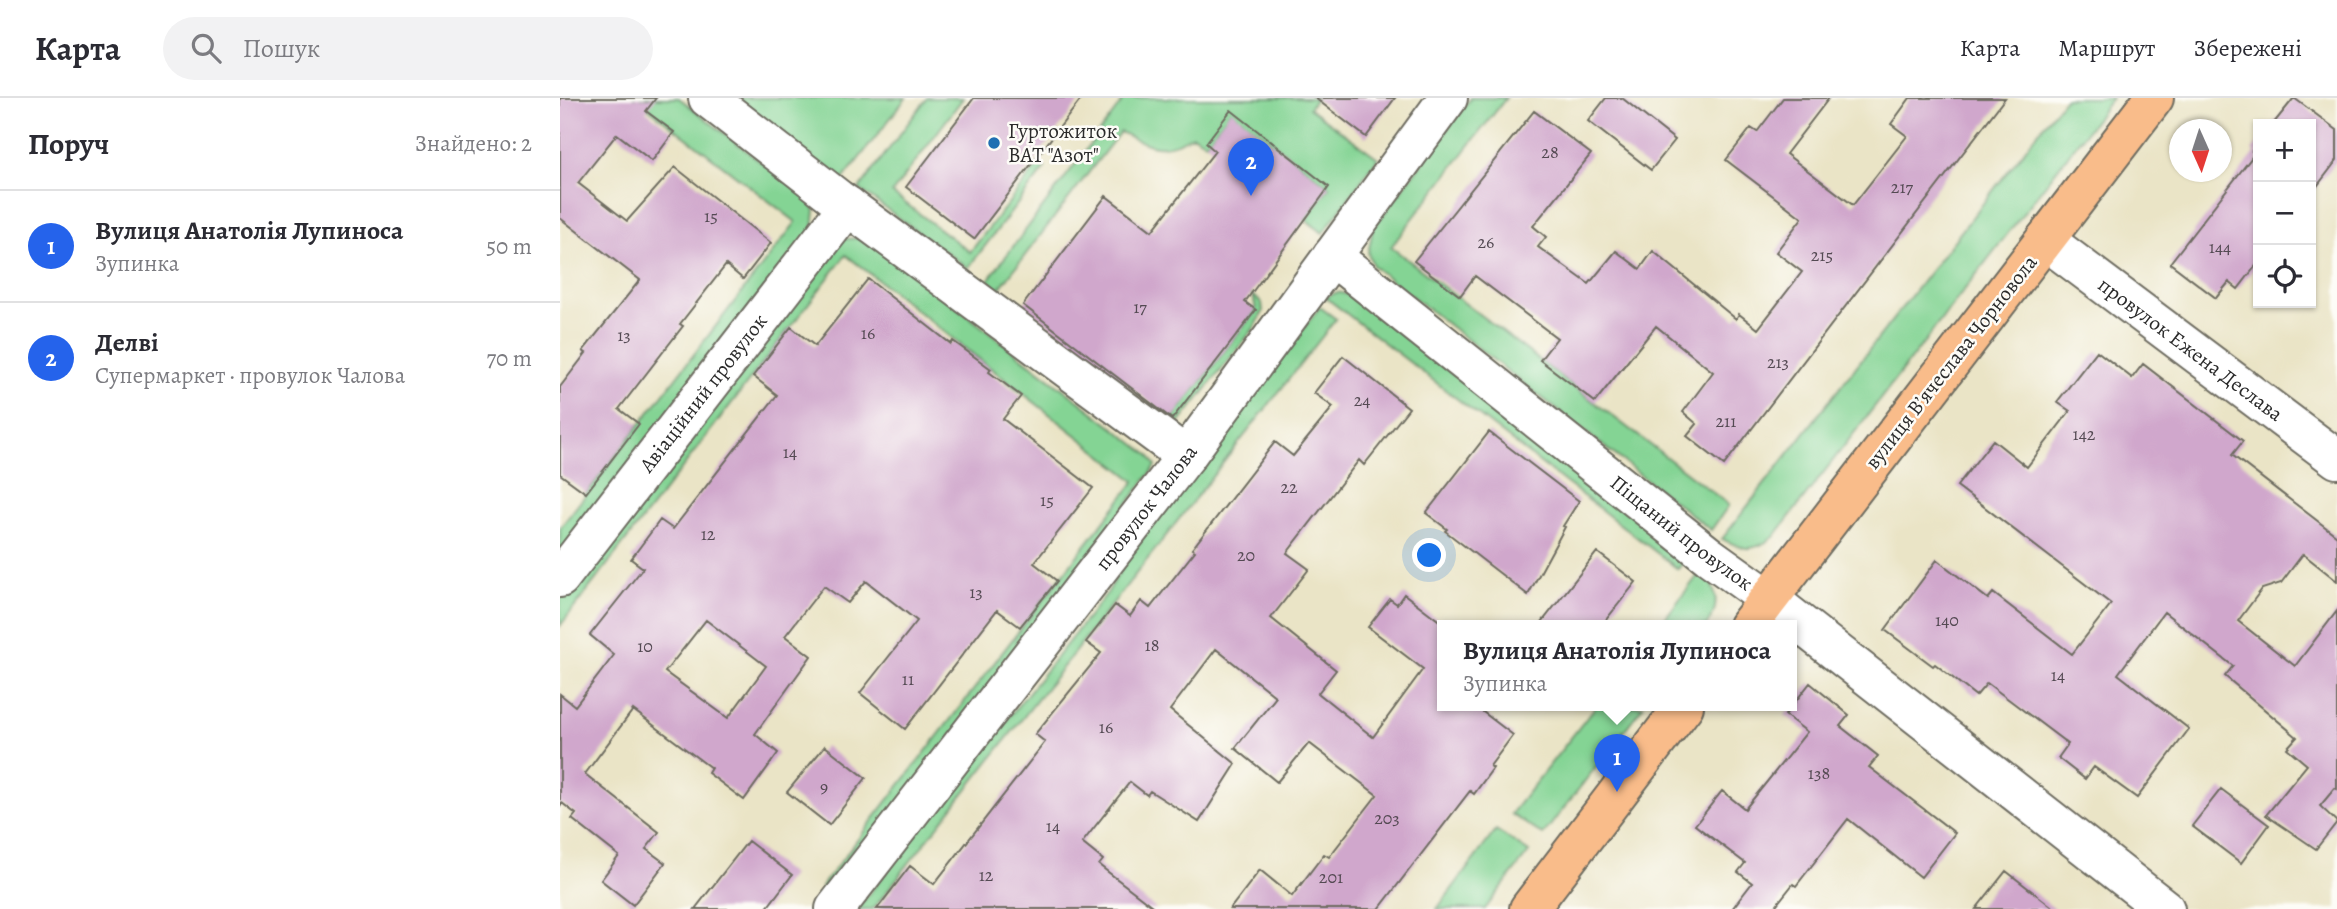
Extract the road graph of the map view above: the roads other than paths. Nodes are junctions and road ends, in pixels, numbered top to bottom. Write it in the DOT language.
graph roads {
  1 [pos="708,98"];
  2 [pos="1448,98"];
  3 [pos="2154,98"];
  4 [pos="848,206"];
  5 [pos="2045,240"];
  6 [pos="1332,256"];
  7 [pos="1186,456"];
  8 [pos="2337,459"];
  9 [pos="560,578"];
  10 [pos="1758,612"];
  11 [pos="1797,640"];
  12 [pos="1680,711"];
  13 [pos="835,909"];
  14 [pos="1529,909"];
  15 [pos="2165,909"];
  1 -- 4 [label="street"];
  2 -- 6 [label="street, провулок Чалова"];
  3 -- 5 [label="main road, вулиця Вʼячеслава Чорновола"];
  4 -- 7 [label="street"];
  4 -- 9 [label="street, Авіаційний провулок"];
  5 -- 8 [label="street, провулок Ежена Деслава"];
  5 -- 10 [label="main road, вулиця Вʼячеслава Чорновола"];
  6 -- 7 [label="street, провулок Чалова"];
  6 -- 10 [label="street, Піщаний провулок"];
  7 -- 13 [label="street, провулок Чалова"];
  11 -- 15 [label="street, Піщаний провулок"];
  12 -- 14 [label="main road"];
}
